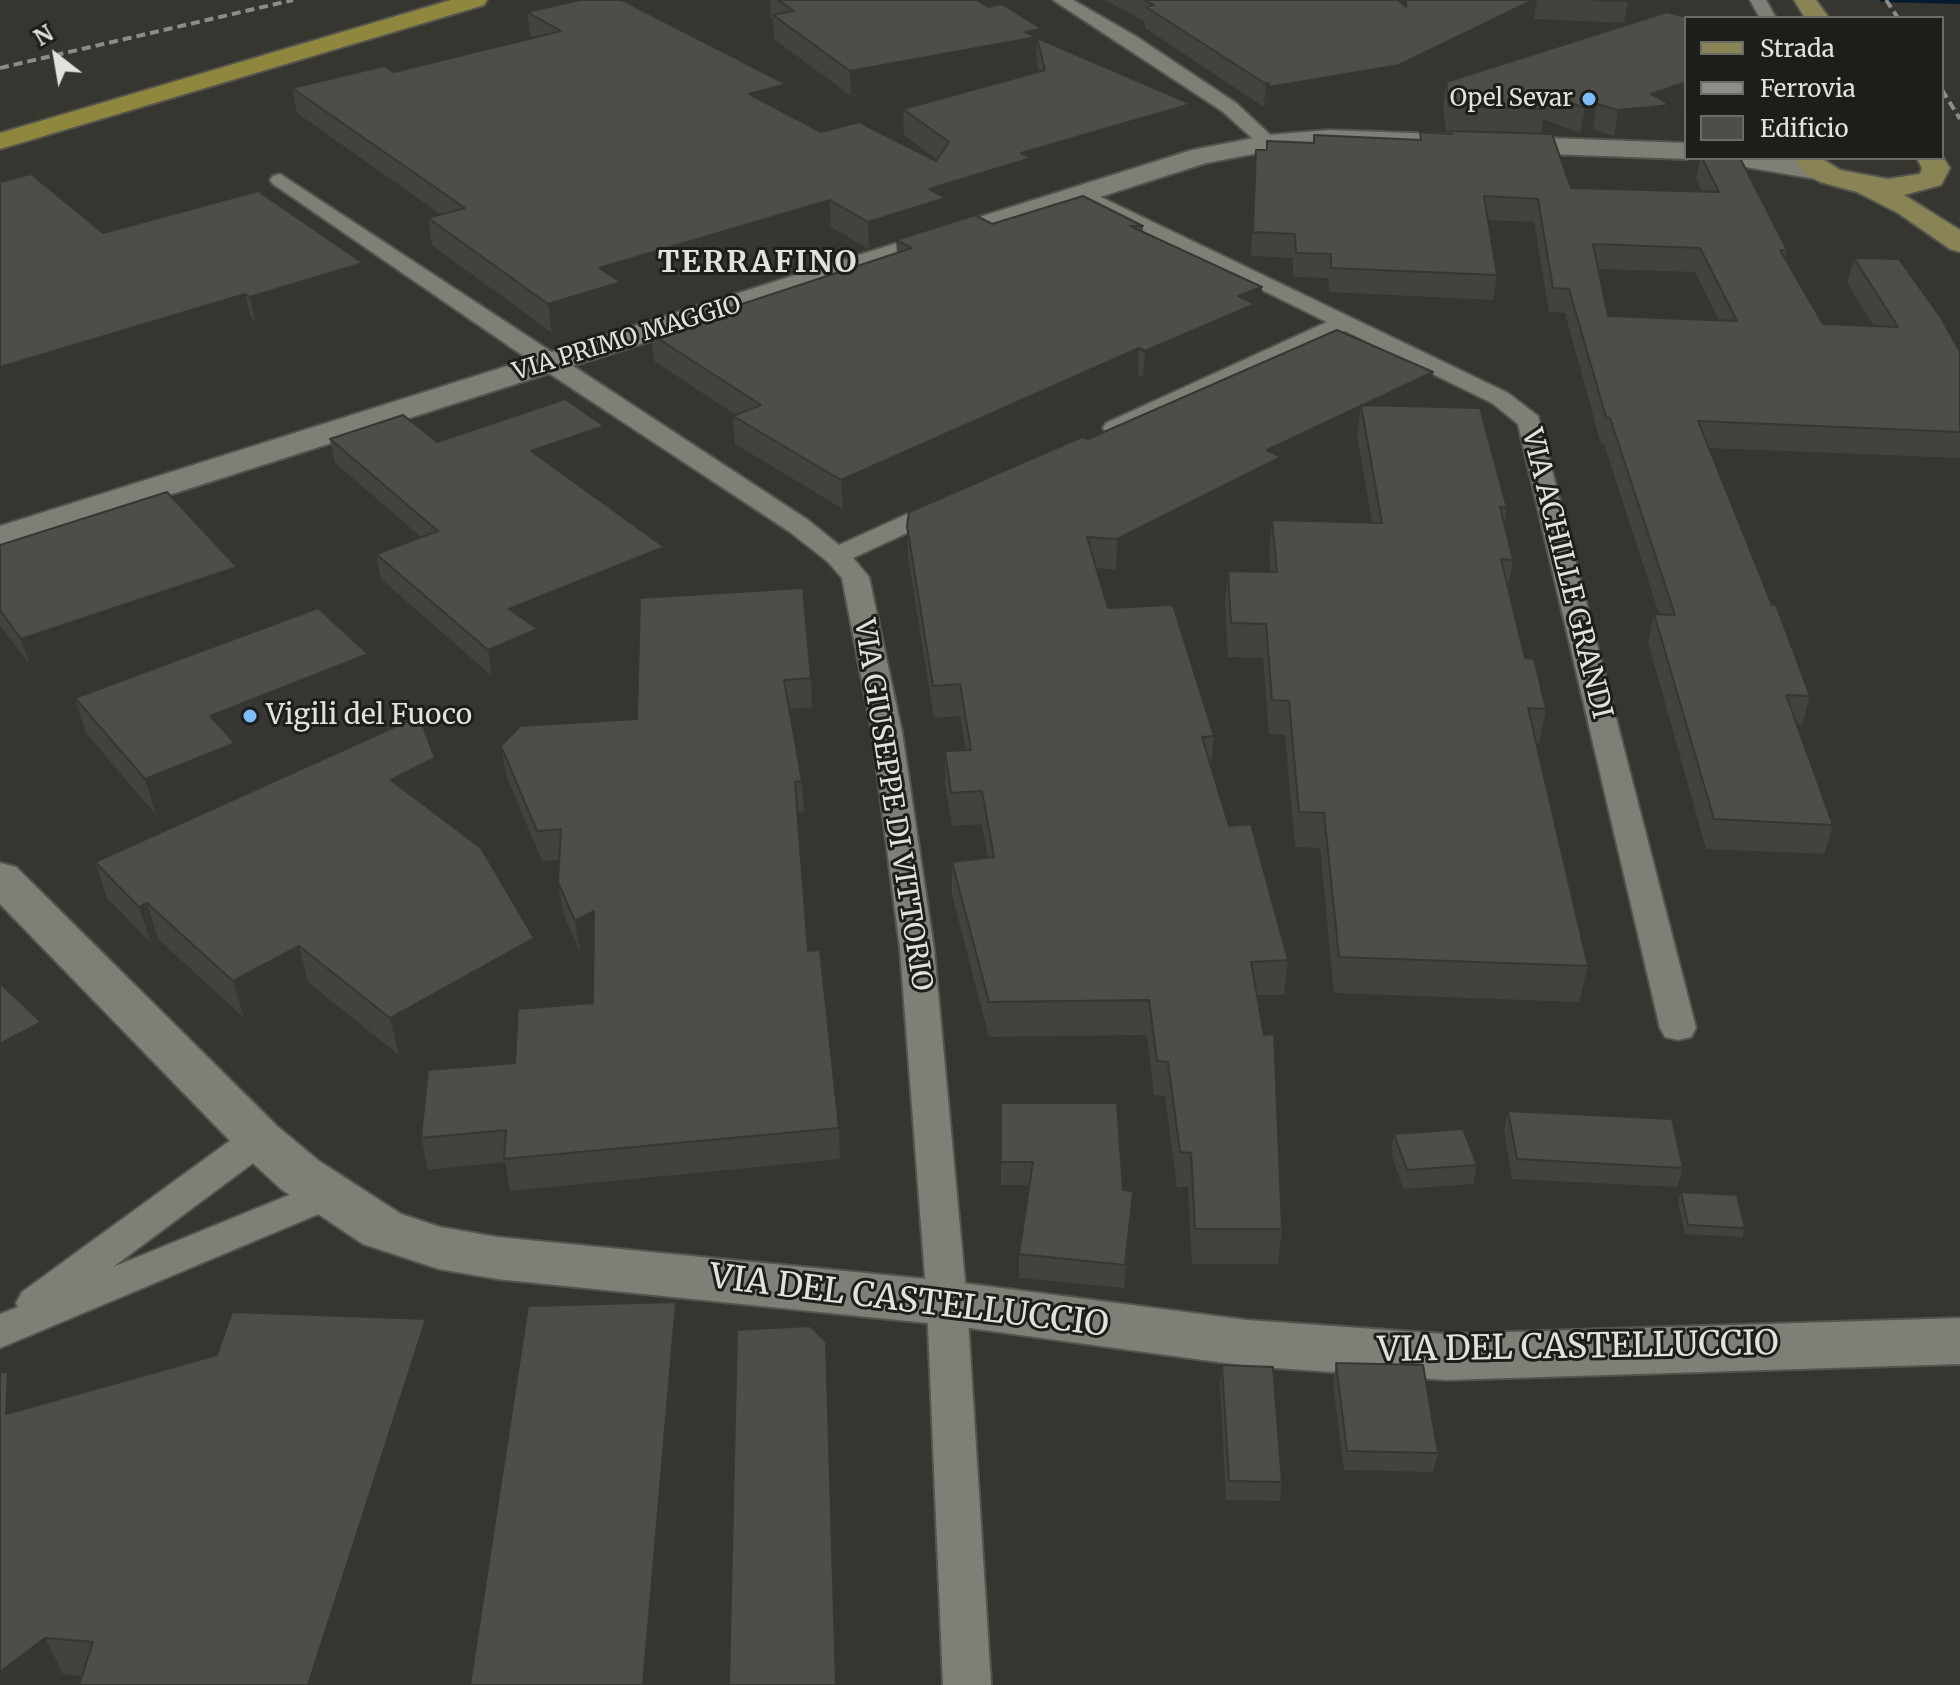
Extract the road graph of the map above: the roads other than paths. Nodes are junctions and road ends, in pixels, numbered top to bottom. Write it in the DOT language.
graph roads {
  1 [pos="445,0"];
  2 [pos="476,0"];
  3 [pos="1061,0"];
  4 [pos="0,132"];
  5 [pos="0,141"];
  6 [pos="1269,143"];
  7 [pos="1683,149"];
  8 [pos="1761,160"];
  9 [pos="1814,165"];
  10 [pos="1930,168"];
  11 [pos="280,180"];
  12 [pos="1857,184"];
  13 [pos="1082,194"];
  14 [pos="1960,244"];
  15 [pos="1344,323"];
  16 [pos="549,363"];
  17 [pos="1098,436"];
  18 [pos="967,496"];
  19 [pos="0,538"];
  20 [pos="837,556"];
  21 [pos="0,877"];
  22 [pos="1678,1028"];
  23 [pos="259,1139"];
  24 [pos="326,1195"];
  25 [pos="947,1303"];
  26 [pos="0,1331"];
  27 [pos="1960,1341"];
  28 [pos="967,1685"];
  1 -- 4 [label="highway"];
  2 -- 5 [label="highway"];
  3 -- 6 [label="street"];
  6 -- 7 [label="main road, VIA PRIMO MAGGIO"];
  6 -- 13 [label="main road, VIA PRIMO MAGGIO"];
  8 -- 9 [label="main road"];
  9 -- 12 [label="main road"];
  10 -- 12 [label="main road"];
  10 -- 14 [label="main road"];
  11 -- 16 [label="street, VIA GIUSEPPE DI VITTORIO"];
  12 -- 14 [label="main road"];
  13 -- 15 [label="street, VIA ACHILLE GRANDI"];
  13 -- 16 [label="main road, VIA PRIMO MAGGIO"];
  15 -- 17 [label="street"];
  15 -- 22 [label="street, VIA ACHILLE GRANDI"];
  16 -- 19 [label="main road, VIA PRIMO MAGGIO"];
  16 -- 20 [label="street, VIA GIUSEPPE DI VITTORIO"];
  18 -- 20 [label="street"];
  20 -- 25 [label="street, VIA GIUSEPPE DI VITTORIO"];
  21 -- 23 [label="main road, VIA DEL CASTELLUCCIO"];
  23 -- 24 [label="main road, VIA DEL CASTELLUCCIO"];
  23 -- 26 [label="street"];
  24 -- 25 [label="main road, VIA DEL CASTELLUCCIO"];
  24 -- 26 [label="street"];
  25 -- 27 [label="main road, VIA DEL CASTELLUCCIO"];
  25 -- 28 [label="street, VIA GIUSEPPE DI VITTORIO"];
}
